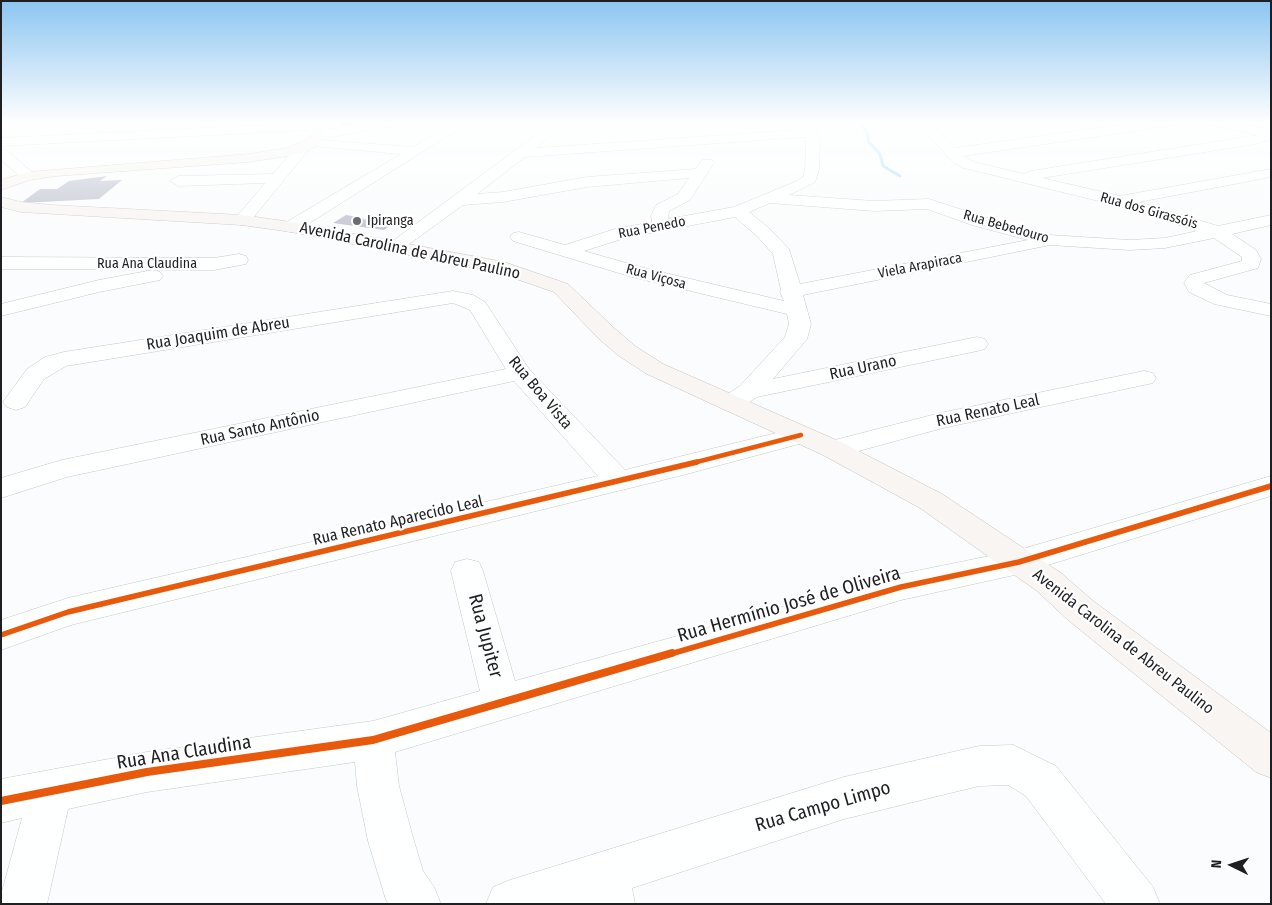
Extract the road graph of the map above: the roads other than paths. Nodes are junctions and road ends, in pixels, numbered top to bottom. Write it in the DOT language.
graph roads {
  1 [pos="14,163"];
  2 [pos="161,163"];
  3 [pos="292,163"];
  4 [pos="396,163"];
  5 [pos="507,163"];
  6 [pos="707,163"];
  7 [pos="811,163"];
  8 [pos="965,163"];
  9 [pos="1106,163"];
  10 [pos="700,173"];
  11 [pos="1271,173"];
  12 [pos="1017,177"];
  13 [pos="32,178"];
  14 [pos="279,178"];
  15 [pos="178,181"];
  16 [pos="4,183"];
  17 [pos="1,197"];
  18 [pos="772,199"];
  19 [pos="459,200"];
  20 [pos="1120,201"];
  21 [pos="1,202"];
  22 [pos="1,211"];
  23 [pos="738,211"];
  24 [pos="91,212"];
  25 [pos="242,220"];
  26 [pos="1271,220"];
  27 [pos="661,226"];
  28 [pos="291,227"];
  29 [pos="1218,232"];
  30 [pos="519,237"];
  31 [pos="1049,240"];
  32 [pos="395,246"];
  33 [pos="568,250"];
  34 [pos="239,260"];
  35 [pos="1,263"];
  36 [pos="80,263"];
  37 [pos="214,264"];
  38 [pos="99,286"];
  39 [pos="439,298"];
  40 [pos="793,301"];
  41 [pos="1,310"];
  42 [pos="1271,310"];
  43 [pos="977,344"];
  44 [pos="520,373"];
  45 [pos="1144,378"];
  46 [pos="740,396"];
  47 [pos="16,402"];
  48 [pos="801,435"];
  49 [pos="833,449"];
  50 [pos="618,481"];
  51 [pos="1271,486"];
  52 [pos="1,488"];
  53 [pos="1020,562"];
  54 [pos="467,571"];
  55 [pos="1,635"];
  56 [pos="502,702"];
  57 [pos="373,740"];
  58 [pos="1271,758"];
  59 [pos="50,792"];
  60 [pos="1,801"];
  61 [pos="609,889"];
  62 [pos="22,904"];
  63 [pos="417,904"];
  64 [pos="510,904"];
  65 [pos="1136,904"];
  1 -- 13 [label="street"];
  2 -- 13 [label="main road"];
  3 -- 14 [label="street"];
  4 -- 28 [label="street"];
  5 -- 19 [label="street"];
  6 -- 10 [label="street"];
  7 -- 18 [label="street, Rua Penedo"];
  8 -- 12 [label="street, Rua dos Girassóis"];
  9 -- 12 [label="street"];
  10 -- 19 [label="street"];
  10 -- 27 [label="street"];
  11 -- 20 [label="street"];
  12 -- 20 [label="street, Rua dos Girassóis"];
  13 -- 16 [label="main road"];
  13 -- 17 [label="main road"];
  14 -- 15 [label="street"];
  14 -- 25 [label="street"];
  18 -- 23 [label="street, Rua Penedo"];
  18 -- 31 [label="street, Rua Bebedouro"];
  19 -- 32 [label="street"];
  20 -- 29 [label="street, Rua dos Girassóis"];
  21 -- 24 [label="main road, Avenida Carolina de Abreu Paulino"];
  22 -- 24 [label="main road, Avenida Carolina de Abreu Paulino"];
  23 -- 27 [label="street, Rua Penedo"];
  23 -- 40 [label="street"];
  24 -- 25 [label="main road, Avenida Carolina de Abreu Paulino"];
  25 -- 28 [label="main road, Avenida Carolina de Abreu Paulino"];
  26 -- 29 [label="street, Rua Bebedouro"];
  27 -- 33 [label="street, Rua Penedo"];
  28 -- 32 [label="main road, Avenida Carolina de Abreu Paulino"];
  29 -- 31 [label="street, Rua Bebedouro"];
  29 -- 42 [label="street"];
  30 -- 33 [label="street, Rua Viçosa"];
  31 -- 40 [label="street, Viela Arapiraca"];
  32 -- 46 [label="main road, Avenida Carolina de Abreu Paulino"];
  33 -- 40 [label="street, Rua Viçosa"];
  34 -- 37 [label="street, Rua Ana Claudina"];
  35 -- 36 [label="street, Rua Ana Claudina"];
  36 -- 37 [label="street, Rua Ana Claudina"];
  36 -- 38 [label="street, Rua Ana Claudina"];
  37 -- 38 [label="street, Rua Ana Claudina"];
  38 -- 41 [label="street, Rua Ana Claudina"];
  39 -- 44 [label="street, Rua Boa Vista"];
  39 -- 47 [label="street, Rua Joaquim de Abreu"];
  40 -- 46 [label="street"];
  43 -- 46 [label="street, Rua Urano"];
  44 -- 50 [label="street, Rua Boa Vista"];
  44 -- 52 [label="street, Rua Santo Antônio"];
  45 -- 49 [label="street, Rua Renato Leal"];
  46 -- 48 [label="main road, Avenida Carolina de Abreu Paulino"];
  48 -- 49 [label="main road, Avenida Carolina de Abreu Paulino"];
  48 -- 50 [label="street, Rua Renato Aparecido Leal"];
  49 -- 53 [label="main road, Avenida Carolina de Abreu Paulino"];
  50 -- 55 [label="street, Rua Renato Aparecido Leal"];
  51 -- 53 [label="street, Rua Hermínio José de Oliveira"];
  53 -- 56 [label="street, Rua Hermínio José de Oliveira"];
  53 -- 58 [label="main road, Avenida Carolina de Abreu Paulino"];
  54 -- 56 [label="street, Rua Jupiter"];
  56 -- 57 [label="street, Rua Hermínio José de Oliveira"];
  57 -- 59 [label="street, Rua Ana Claudina"];
  57 -- 63 [label="street"];
  59 -- 60 [label="street, Rua Ana Claudina"];
  59 -- 62 [label="street"];
  61 -- 64 [label="street, Rua Campo Limpo"];
  61 -- 65 [label="street, Rua Campo Limpo"];
}
